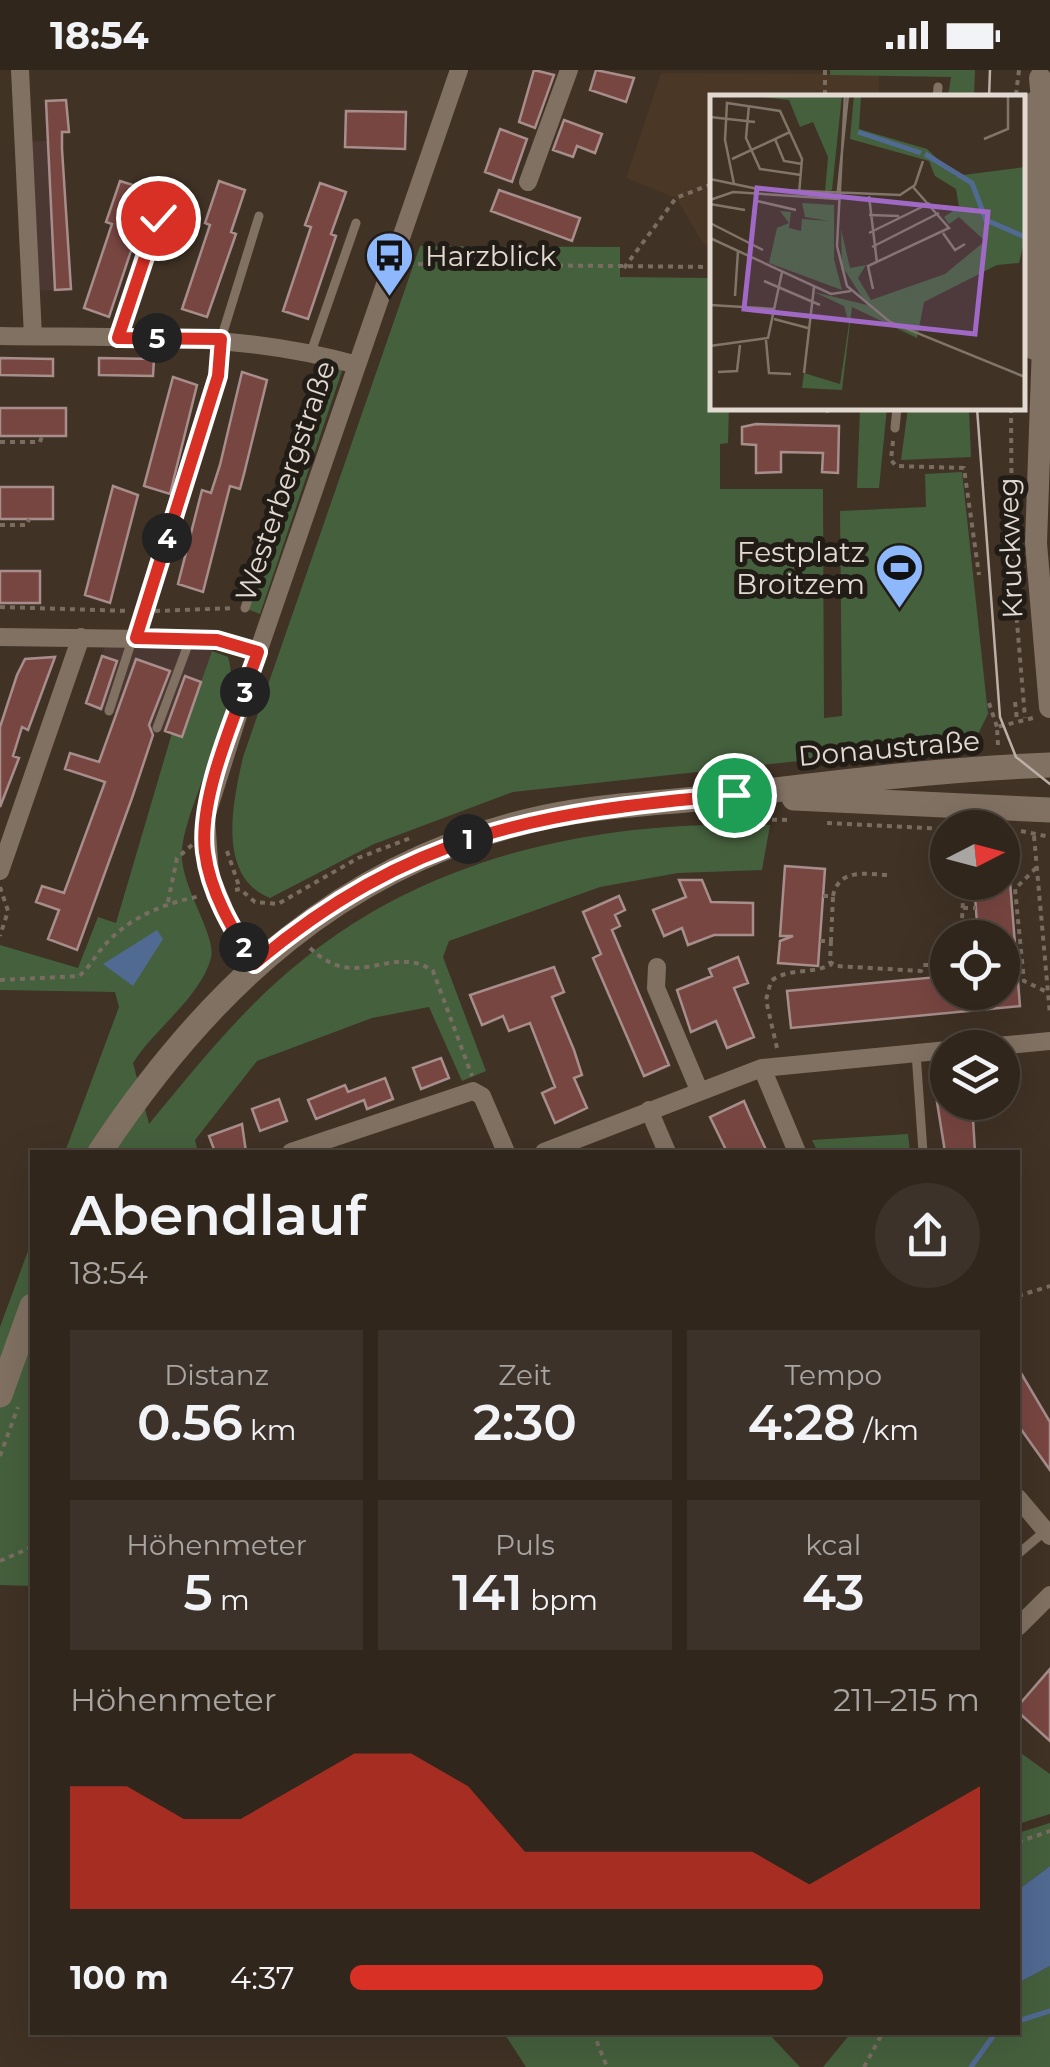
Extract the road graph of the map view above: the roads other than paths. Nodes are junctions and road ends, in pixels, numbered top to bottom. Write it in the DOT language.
graph roads {
  1 [pos="20,70"];
  2 [pos="459,70"];
  3 [pos="569,70"];
  4 [pos="1033,73"];
  5 [pos="528,182"];
  6 [pos="1033,209"];
  7 [pos="259,216"];
  8 [pos="158,218"];
  9 [pos="356,222"];
  10 [pos="0,336"];
  11 [pos="33,336"];
  12 [pos="118,338"];
  13 [pos="221,339"];
  14 [pos="311,352"];
  15 [pos="332,358"];
  16 [pos="357,365"];
  17 [pos="897,410"];
  18 [pos="895,428"];
  19 [pos="1043,439"];
  20 [pos="244,608"];
  21 [pos="0,637"];
  22 [pos="81,637"];
  23 [pos="136,638"];
  24 [pos="190,638"];
  25 [pos="258,652"];
  26 [pos="1050,706"];
  27 [pos="109,711"];
  28 [pos="157,728"];
  29 [pos="1050,765"];
  30 [pos="731,807"];
  31 [pos="1050,810"];
  32 [pos="0,871"];
  33 [pos="254,964"];
  34 [pos="657,967"];
  35 [pos="1050,1041"];
  36 [pos="1020,1044"];
  37 [pos="930,1052"];
  38 [pos="916,1053"];
  39 [pos="770,1067"];
  40 [pos="698,1090"];
  41 [pos="649,1110"];
  42 [pos="101,1150"];
  43 [pos="296,1150"];
  44 [pos="505,1150"];
  45 [pos="549,1150"];
  46 [pos="666,1150"];
  47 [pos="795,1150"];
  48 [pos="924,1150"];
  49 [pos="30,1312"];
  50 [pos="0,1395"];
  51 [pos="1020,1500"];
  52 [pos="1048,1534"];
  53 [pos="1020,1553"];
  54 [pos="1050,1595"];
  55 [pos="1020,1625"];
  1 -- 11 [label="street"];
  2 -- 16 [label="street, Westerbergstraße"];
  3 -- 5 [label="street"];
  4 -- 6 [label="street, Kruckweg"];
  6 -- 19 [label="street, Kruckweg"];
  7 -- 13 [label="lane"];
  8 -- 12 [label="lane"];
  9 -- 14 [label="lane"];
  10 -- 11 [label="street"];
  11 -- 12 [label="street"];
  12 -- 13 [label="street"];
  13 -- 14 [label="street"];
  13 -- 23 [label="lane"];
  14 -- 15 [label="street"];
  15 -- 16 [label="street"];
  15 -- 20 [label="lane"];
  16 -- 25 [label="street, Westerbergstraße"];
  17 -- 18 [label="lane"];
  19 -- 26 [label="street, Kruckweg"];
  21 -- 22 [label="street"];
  22 -- 23 [label="street"];
  22 -- 32 [label="street"];
  23 -- 24 [label="street"];
  23 -- 27 [label="lane"];
  24 -- 25 [label="street"];
  24 -- 28 [label="lane"];
  25 -- 33 [label="street, Westerbergstraße"];
  29 -- 30 [label="main road, Donaustraße"];
  30 -- 31 [label="main road, Donaustraße"];
  30 -- 33 [label="main road, Donaustraße"];
  33 -- 42 [label="main road"];
  34 -- 40 [label="street"];
  35 -- 36 [label="street"];
  37 -- 38 [label="street"];
  38 -- 39 [label="street"];
  38 -- 48 [label="lane"];
  39 -- 40 [label="street"];
  39 -- 47 [label="street"];
  40 -- 41 [label="street"];
  41 -- 45 [label="street"];
  41 -- 46 [label="street"];
  43 -- 44 [label="street"];
  49 -- 50 [label="main road"];
  51 -- 52 [label="street"];
  52 -- 53 [label="lane"];
  54 -- 55 [label="street"];
}
